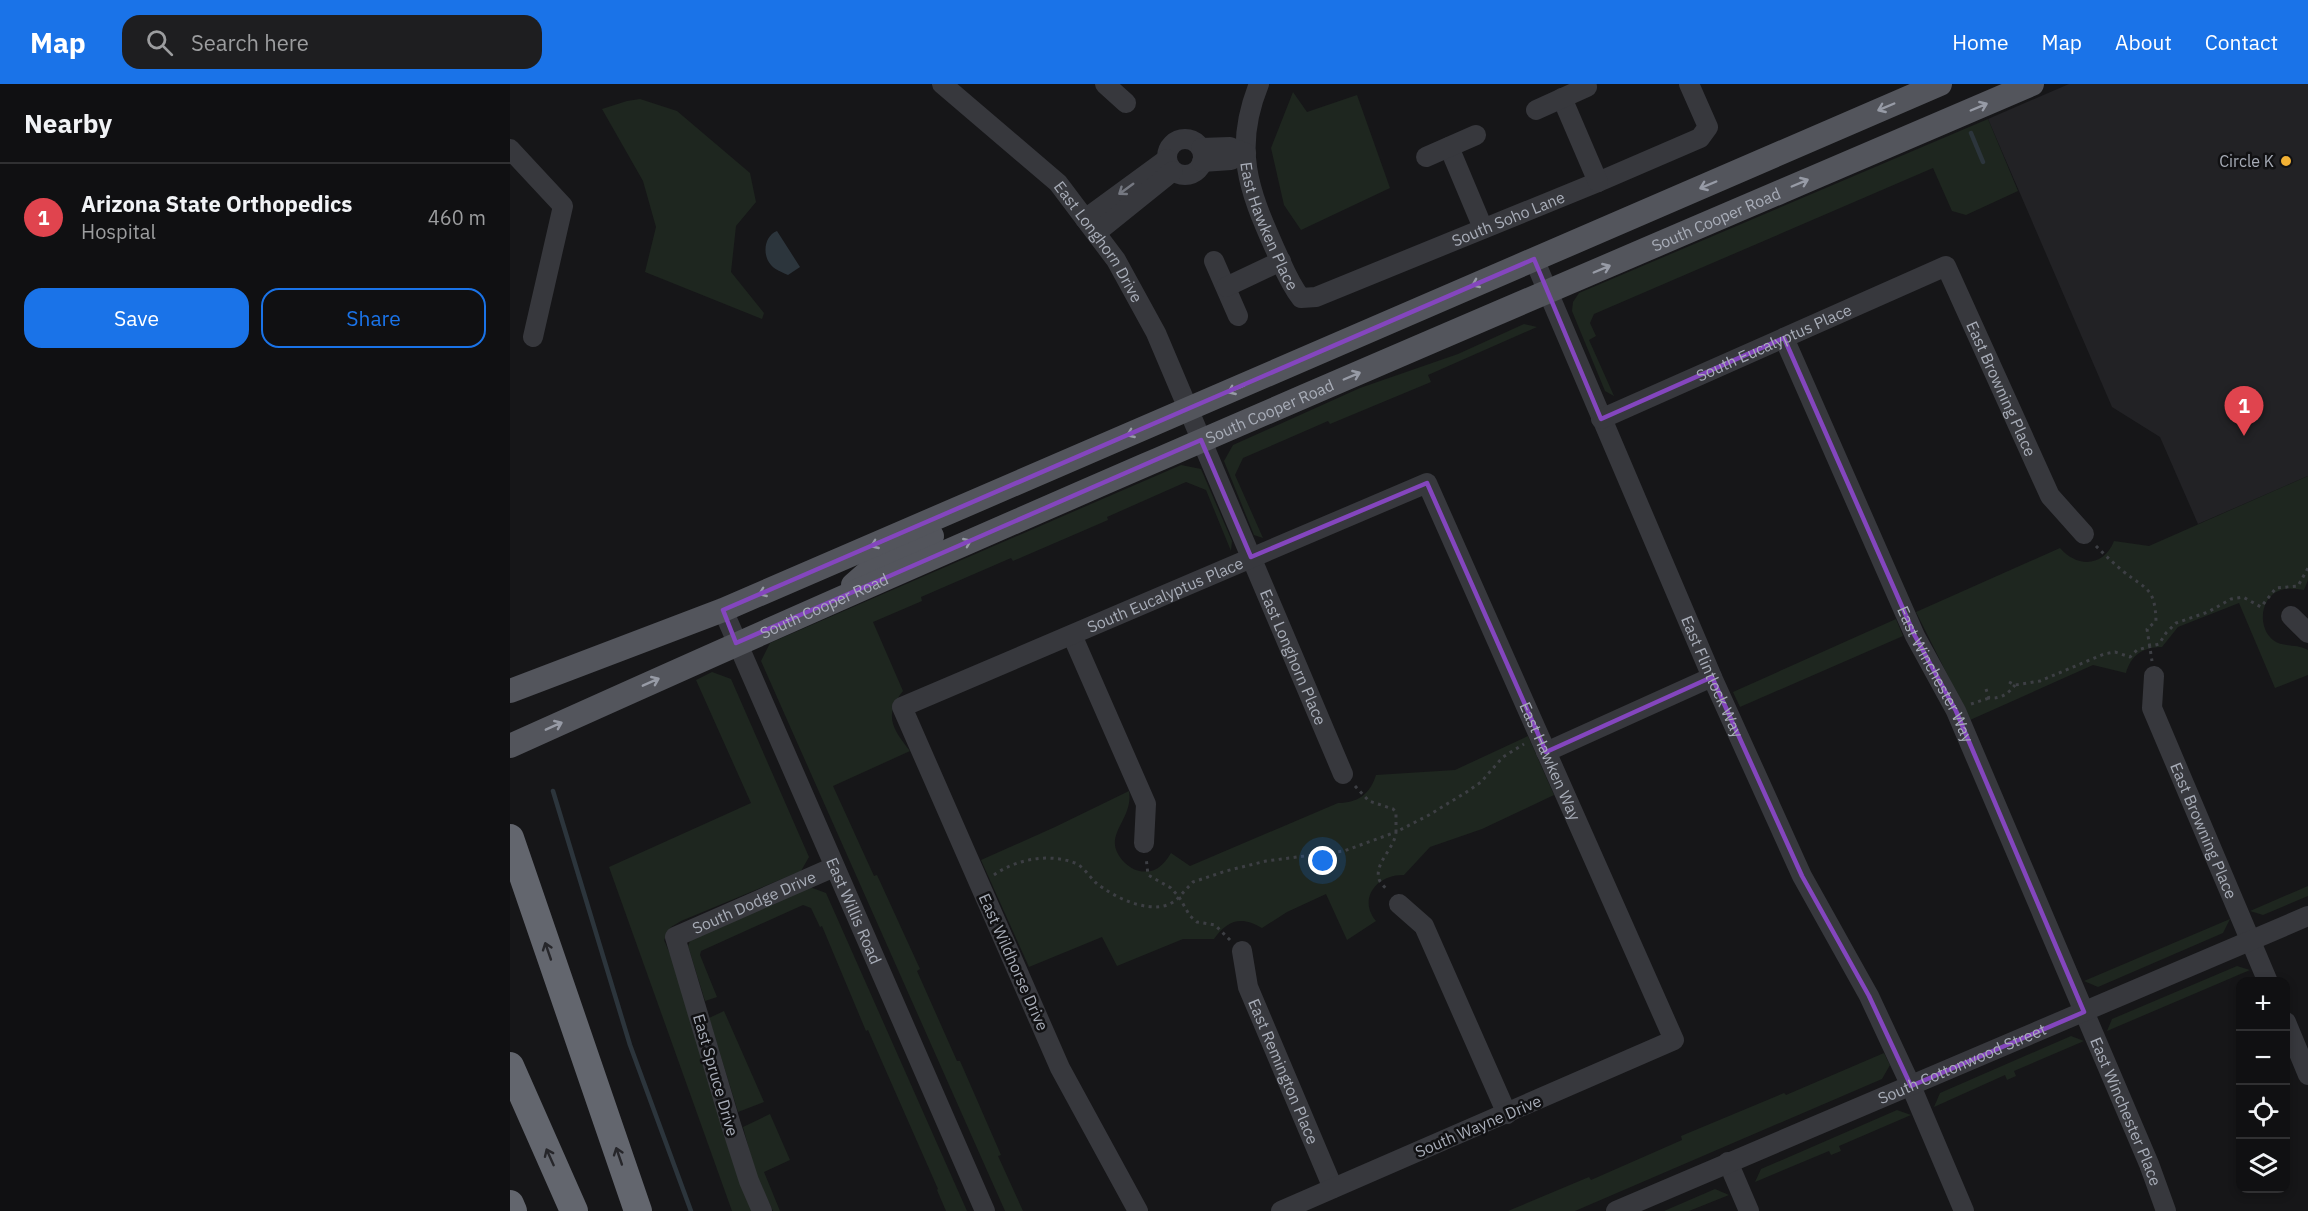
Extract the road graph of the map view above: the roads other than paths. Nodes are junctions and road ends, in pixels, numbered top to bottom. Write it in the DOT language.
graph roads {
  1 [pos="942,84"];
  2 [pos="1105,84"];
  3 [pos="1259,84"];
  4 [pos="1940,84"];
  5 [pos="2032,84"];
  6 [pos="1587,87"];
  7 [pos="1697,87"];
  8 [pos="1562,98"];
  9 [pos="1126,103"];
  10 [pos="1536,110"];
  11 [pos="1476,135"];
  12 [pos="1449,147"];
  13 [pos="510,149"];
  14 [pos="1245,153"];
  15 [pos="1201,155"];
  16 [pos="1426,158"];
  17 [pos="1170,165"];
  18 [pos="1598,182"];
  19 [pos="1090,226"];
  20 [pos="1483,228"];
  21 [pos="1534,259"];
  22 [pos="1214,261"];
  23 [pos="1281,261"];
  24 [pos="1946,266"];
  25 [pos="1226,287"];
  26 [pos="1548,292"];
  27 [pos="1301,298"];
  28 [pos="1238,316"];
  29 [pos="533,337"];
  30 [pos="1784,338"];
  31 [pos="1188,409"];
  32 [pos="1601,419"];
  33 [pos="1201,440"];
  34 [pos="1427,483"];
  35 [pos="945,514"];
  36 [pos="2084,534"];
  37 [pos="1251,557"];
  38 [pos="835,600"];
  39 [pos="723,610"];
  40 [pos="2291,616"];
  41 [pos="2308,633"];
  42 [pos="1072,635"];
  43 [pos="736,643"];
  44 [pos="2154,676"];
  45 [pos="1712,677"];
  46 [pos="510,691"];
  47 [pos="902,706"];
  48 [pos="1543,745"];
  49 [pos="510,746"];
  50 [pos="1343,774"];
  51 [pos="510,838"];
  52 [pos="1144,843"];
  53 [pos="834,867"];
  54 [pos="1398,904"];
  55 [pos="2308,916"];
  56 [pos="675,937"];
  57 [pos="2251,940"];
  58 [pos="1242,951"];
  59 [pos="2266,977"];
  60 [pos="2084,1012"];
  61 [pos="2290,1031"];
  62 [pos="1674,1040"];
  63 [pos="510,1066"];
  64 [pos="2308,1075"];
  65 [pos="1911,1086"];
  66 [pos="1507,1114"];
  67 [pos="1728,1162"];
  68 [pos="1333,1188"];
  69 [pos="510,1204"];
  70 [pos="513,1211"];
  71 [pos="574,1211"];
  72 [pos="638,1211"];
  73 [pos="762,1211"];
  74 [pos="985,1211"];
  75 [pos="1138,1211"];
  76 [pos="1281,1211"];
  77 [pos="1616,1211"];
  78 [pos="1749,1211"];
  79 [pos="1964,1211"];
  80 [pos="2166,1211"];
  1 -- 19 [label="street, East Longhorn Drive"];
  2 -- 9 [label="street"];
  3 -- 14 [label="street, East Hawken Place"];
  4 -- 21 [label="main road, South Cooper Road, one-way"];
  26 -- 5 [label="main road, South Cooper Road, one-way"];
  6 -- 8 [label="street"];
  7 -- 18 [label="street, South Soho Lane"];
  8 -- 10 [label="street"];
  8 -- 18 [label="street"];
  11 -- 12 [label="street"];
  12 -- 16 [label="street"];
  12 -- 20 [label="street"];
  13 -- 29 [label="street"];
  14 -- 15 [label="street"];
  14 -- 23 [label="street, East Hawken Place"];
  15 -- 17 [label="street"];
  15 -- 17 [label="street"];
  17 -- 19 [label="street"];
  18 -- 20 [label="street, South Soho Lane"];
  19 -- 31 [label="street, East Longhorn Drive"];
  20 -- 27 [label="street, South Soho Lane"];
  21 -- 26 [label="street, East Flintlock Way"];
  21 -- 31 [label="main road, South Cooper Road, one-way"];
  22 -- 25 [label="street"];
  23 -- 25 [label="street"];
  23 -- 27 [label="street, East Hawken Place"];
  24 -- 30 [label="street, South Eucalyptus Place"];
  24 -- 36 [label="street, East Browning Place"];
  25 -- 28 [label="street"];
  26 -- 32 [label="street, East Flintlock Way"];
  33 -- 26 [label="main road, South Cooper Road, one-way"];
  30 -- 32 [label="street, South Eucalyptus Place"];
  30 -- 60 [label="street, East Winchester Way"];
  31 -- 33 [label="street, East Longhorn Drive"];
  31 -- 35 [label="main road, South Cooper Road, one-way"];
  32 -- 45 [label="street, East Flintlock Way"];
  33 -- 37 [label="street, East Longhorn Place"];
  38 -- 33 [label="main road, South Cooper Road, one-way"];
  34 -- 37 [label="street, South Eucalyptus Place"];
  34 -- 48 [label="street, East Hawken Way"];
  35 -- 38 [label="main road"];
  35 -- 39 [label="main road, South Cooper Road, one-way"];
  37 -- 42 [label="street, South Eucalyptus Place"];
  37 -- 50 [label="street, East Longhorn Place"];
  38 -- 43 [label="main road, South Cooper Road"];
  39 -- 43 [label="street, East Willis Road"];
  39 -- 46 [label="main road, South Cooper Road"];
  40 -- 41 [label="street"];
  42 -- 47 [label="street, South Eucalyptus Place"];
  42 -- 52 [label="street"];
  49 -- 43 [label="main road, South Cooper Road, one-way"];
  43 -- 53 [label="street, East Willis Road"];
  44 -- 57 [label="street, East Browning Place"];
  45 -- 48 [label="street"];
  45 -- 65 [label="street, East Flintlock Way"];
  47 -- 75 [label="street, East Wildhorse Drive"];
  48 -- 62 [label="street, East Hawken Way"];
  72 -- 51 [label="highway, one-way"];
  53 -- 56 [label="street, South Dodge Drive"];
  53 -- 74 [label="street, East Willis Road"];
  54 -- 66 [label="street"];
  55 -- 57 [label="street, South Cottonwood Street"];
  56 -- 73 [label="street, East Spruce Drive"];
  57 -- 59 [label="street, East Browning Place"];
  57 -- 60 [label="street, South Cottonwood Street"];
  58 -- 68 [label="street, East Remington Place"];
  60 -- 65 [label="street, South Cottonwood Street"];
  60 -- 80 [label="street, East Winchester Place"];
  61 -- 64 [label="street"];
  62 -- 66 [label="street, South Wayne Drive"];
  71 -- 63 [label="highway, one-way"];
  65 -- 67 [label="street, South Cottonwood Street"];
  65 -- 79 [label="street, East Flintlock Way"];
  66 -- 68 [label="street, South Wayne Drive"];
  67 -- 77 [label="street, South Cottonwood Street"];
  67 -- 78 [label="street"];
  68 -- 76 [label="street, South Wayne Drive"];
  69 -- 70 [label="highway"];
}
